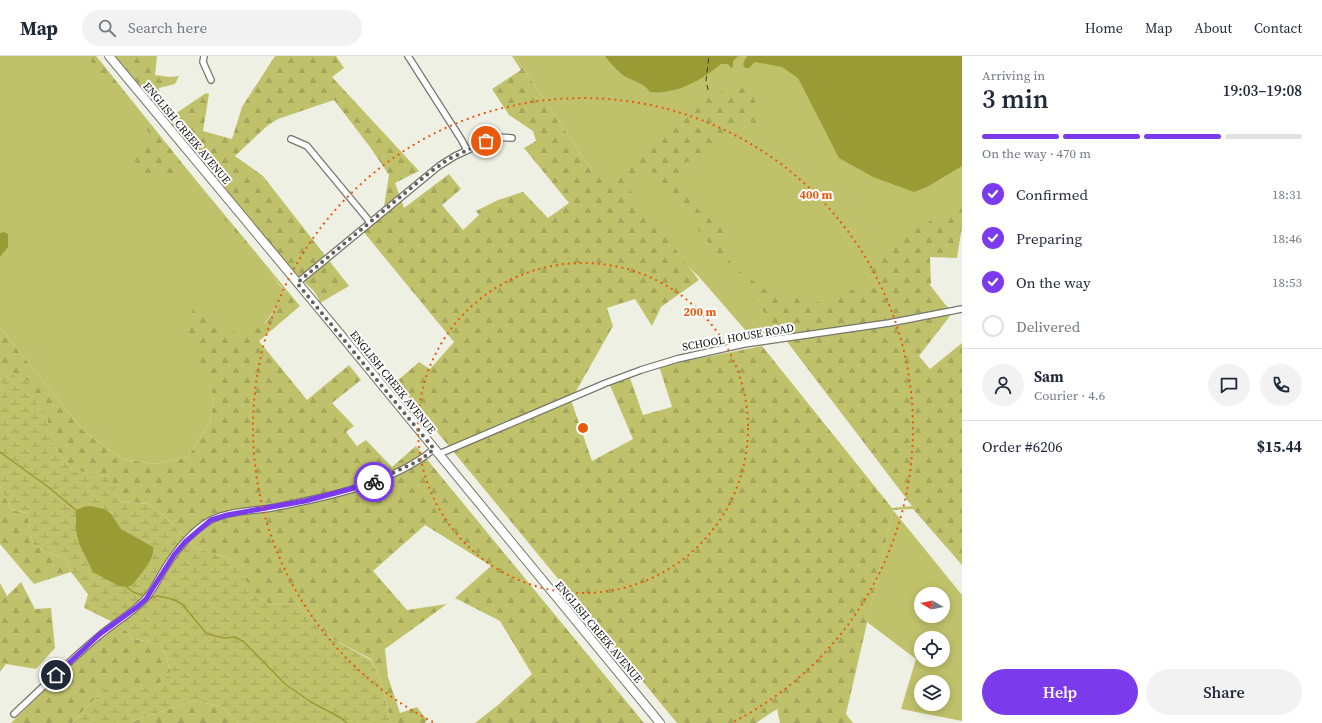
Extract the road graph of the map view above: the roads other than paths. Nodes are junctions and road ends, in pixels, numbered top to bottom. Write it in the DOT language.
graph roads {
  1 [pos="109,56"];
  2 [pos="204,56"];
  3 [pos="408,56"];
  4 [pos="210,80"];
  5 [pos="512,138"];
  6 [pos="291,139"];
  7 [pos="467,150"];
  8 [pos="370,222"];
  9 [pos="297,283"];
  10 [pos="962,309"];
  11 [pos="436,452"];
  12 [pos="14,714"];
  13 [pos="660,723"];
  1 -- 9 [label="main road, ENGLISH CREEK AVENUE"];
  2 -- 4 [label="street"];
  3 -- 7 [label="street"];
  5 -- 7 [label="street"];
  6 -- 8 [label="street"];
  7 -- 8 [label="street"];
  8 -- 9 [label="street"];
  9 -- 11 [label="main road, ENGLISH CREEK AVENUE"];
  10 -- 11 [label="street, SCHOOL HOUSE ROAD"];
  11 -- 12 [label="street, SCHOOL HOUSE ROAD"];
  11 -- 13 [label="main road, ENGLISH CREEK AVENUE"];
}
